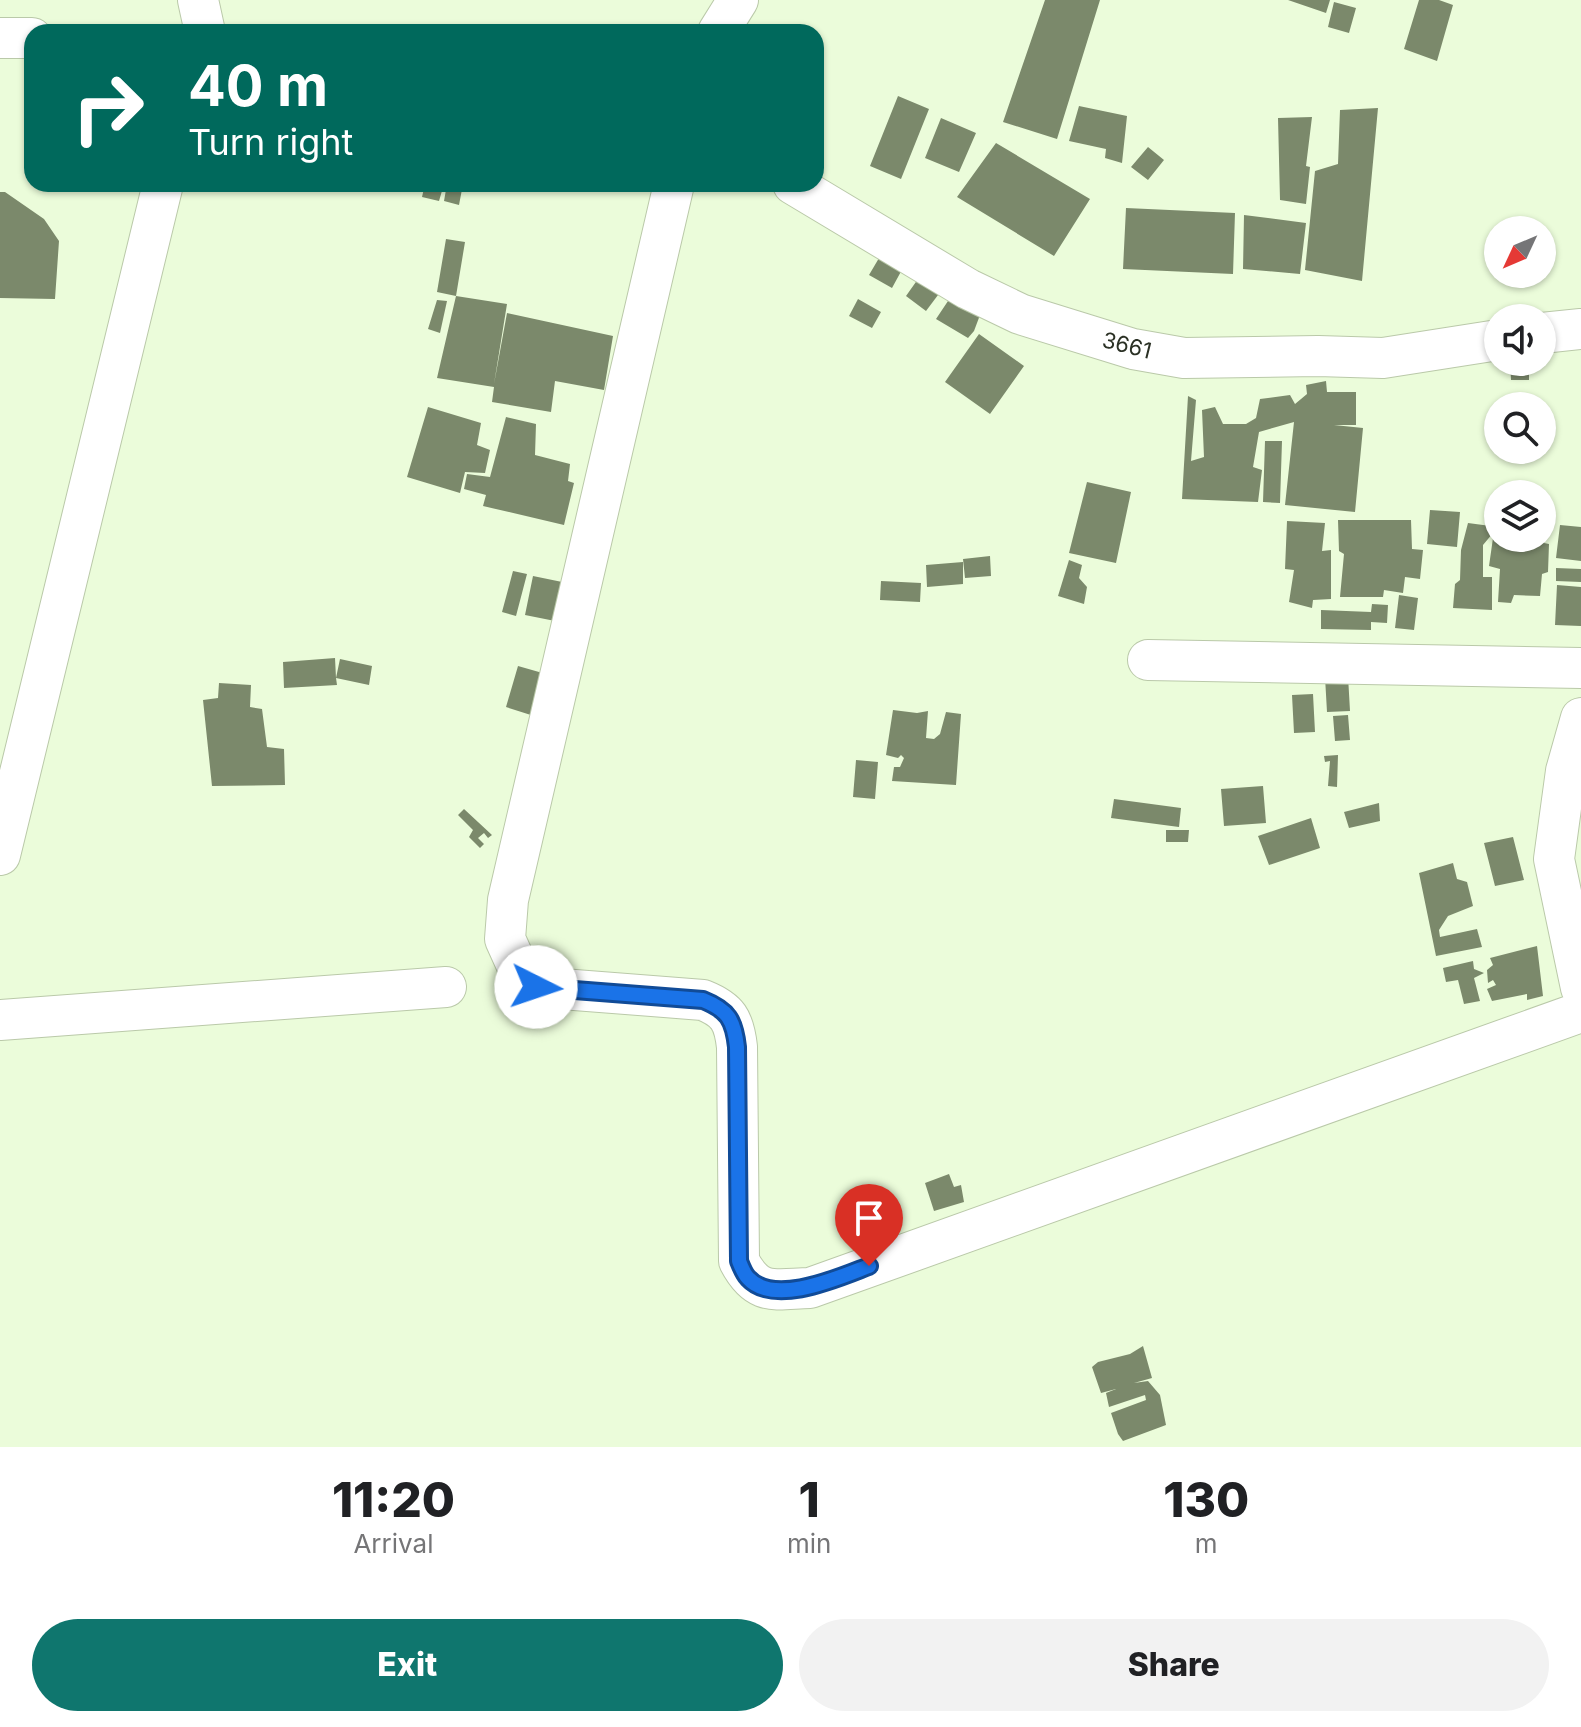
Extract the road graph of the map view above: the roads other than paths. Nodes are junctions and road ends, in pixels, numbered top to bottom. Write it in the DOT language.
graph roads {
  1 [pos="198,0"];
  2 [pos="738,0"];
  3 [pos="203,24"];
  4 [pos="723,24"];
  5 [pos="0,38"];
  6 [pos="24,38"];
  7 [pos="161,192"];
  8 [pos="672,192"];
  9 [pos="806,192"];
  10 [pos="1581,329"];
  11 [pos="1556,332"];
  12 [pos="1484,342"];
  13 [pos="1148,660"];
  14 [pos="1581,668"];
  15 [pos="1581,718"];
  16 [pos="1574,770"];
  17 [pos="0,855"];
  18 [pos="446,987"];
  19 [pos="1581,988"];
  20 [pos="1581,1012"];
  21 [pos="0,1020"];
  1 -- 3 [label="street"];
  2 -- 4 [label="street"];
  5 -- 6 [label="street"];
  7 -- 17 [label="street"];
  8 -- 20 [label="street"];
  9 -- 12 [label="street, 3661"];
  10 -- 11 [label="street"];
  13 -- 14 [label="street"];
  15 -- 16 [label="street"];
  16 -- 19 [label="street"];
  18 -- 21 [label="street"];
}
